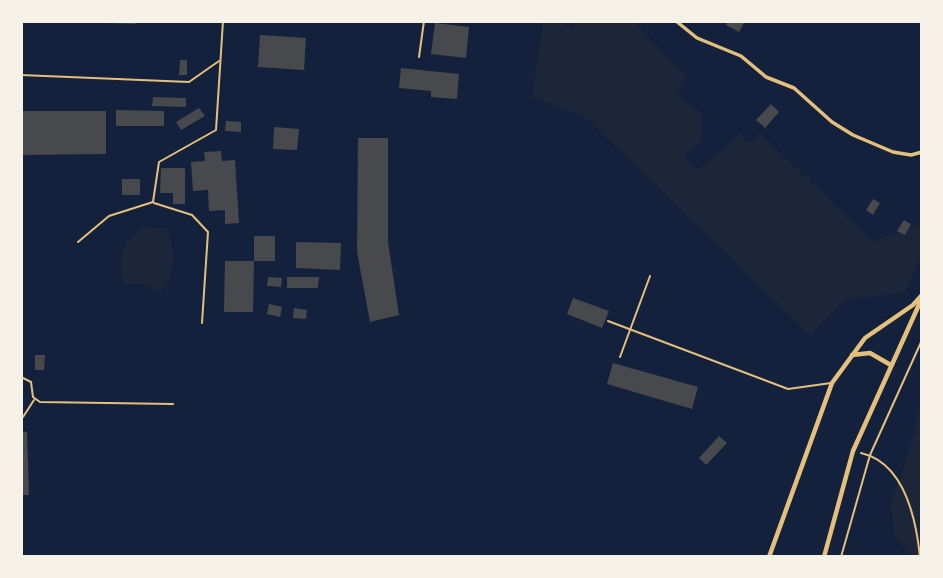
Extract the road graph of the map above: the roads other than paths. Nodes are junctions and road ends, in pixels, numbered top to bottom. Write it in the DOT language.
graph roads {
  1 [pos="223,21"];
  2 [pos="424,21"];
  3 [pos="676,21"];
  4 [pos="419,57"];
  5 [pos="220,61"];
  6 [pos="21,75"];
  7 [pos="922,152"];
  8 [pos="153,202"];
  9 [pos="78,242"];
  10 [pos="650,276"];
  11 [pos="922,296"];
  12 [pos="608,321"];
  13 [pos="202,323"];
  14 [pos="629,329"];
  15 [pos="620,357"];
  16 [pos="848,357"];
  17 [pos="889,365"];
  18 [pos="21,377"];
  19 [pos="832,383"];
  20 [pos="34,399"];
  21 [pos="173,404"];
  22 [pos="23,416"];
  23 [pos="769,557"];
  24 [pos="824,557"];
  1 -- 5 [label="lane"];
  2 -- 4 [label="lane"];
  3 -- 7 [label="street"];
  5 -- 6 [label="lane"];
  5 -- 8 [label="lane"];
  8 -- 9 [label="lane"];
  8 -- 13 [label="lane"];
  10 -- 14 [label="lane"];
  11 -- 16 [label="street"];
  11 -- 17 [label="street"];
  12 -- 14 [label="lane"];
  14 -- 15 [label="lane"];
  14 -- 19 [label="lane"];
  16 -- 17 [label="street"];
  16 -- 19 [label="street"];
  17 -- 24 [label="street"];
  18 -- 20 [label="lane"];
  19 -- 23 [label="street"];
  20 -- 21 [label="lane"];
  20 -- 22 [label="lane"];
}
